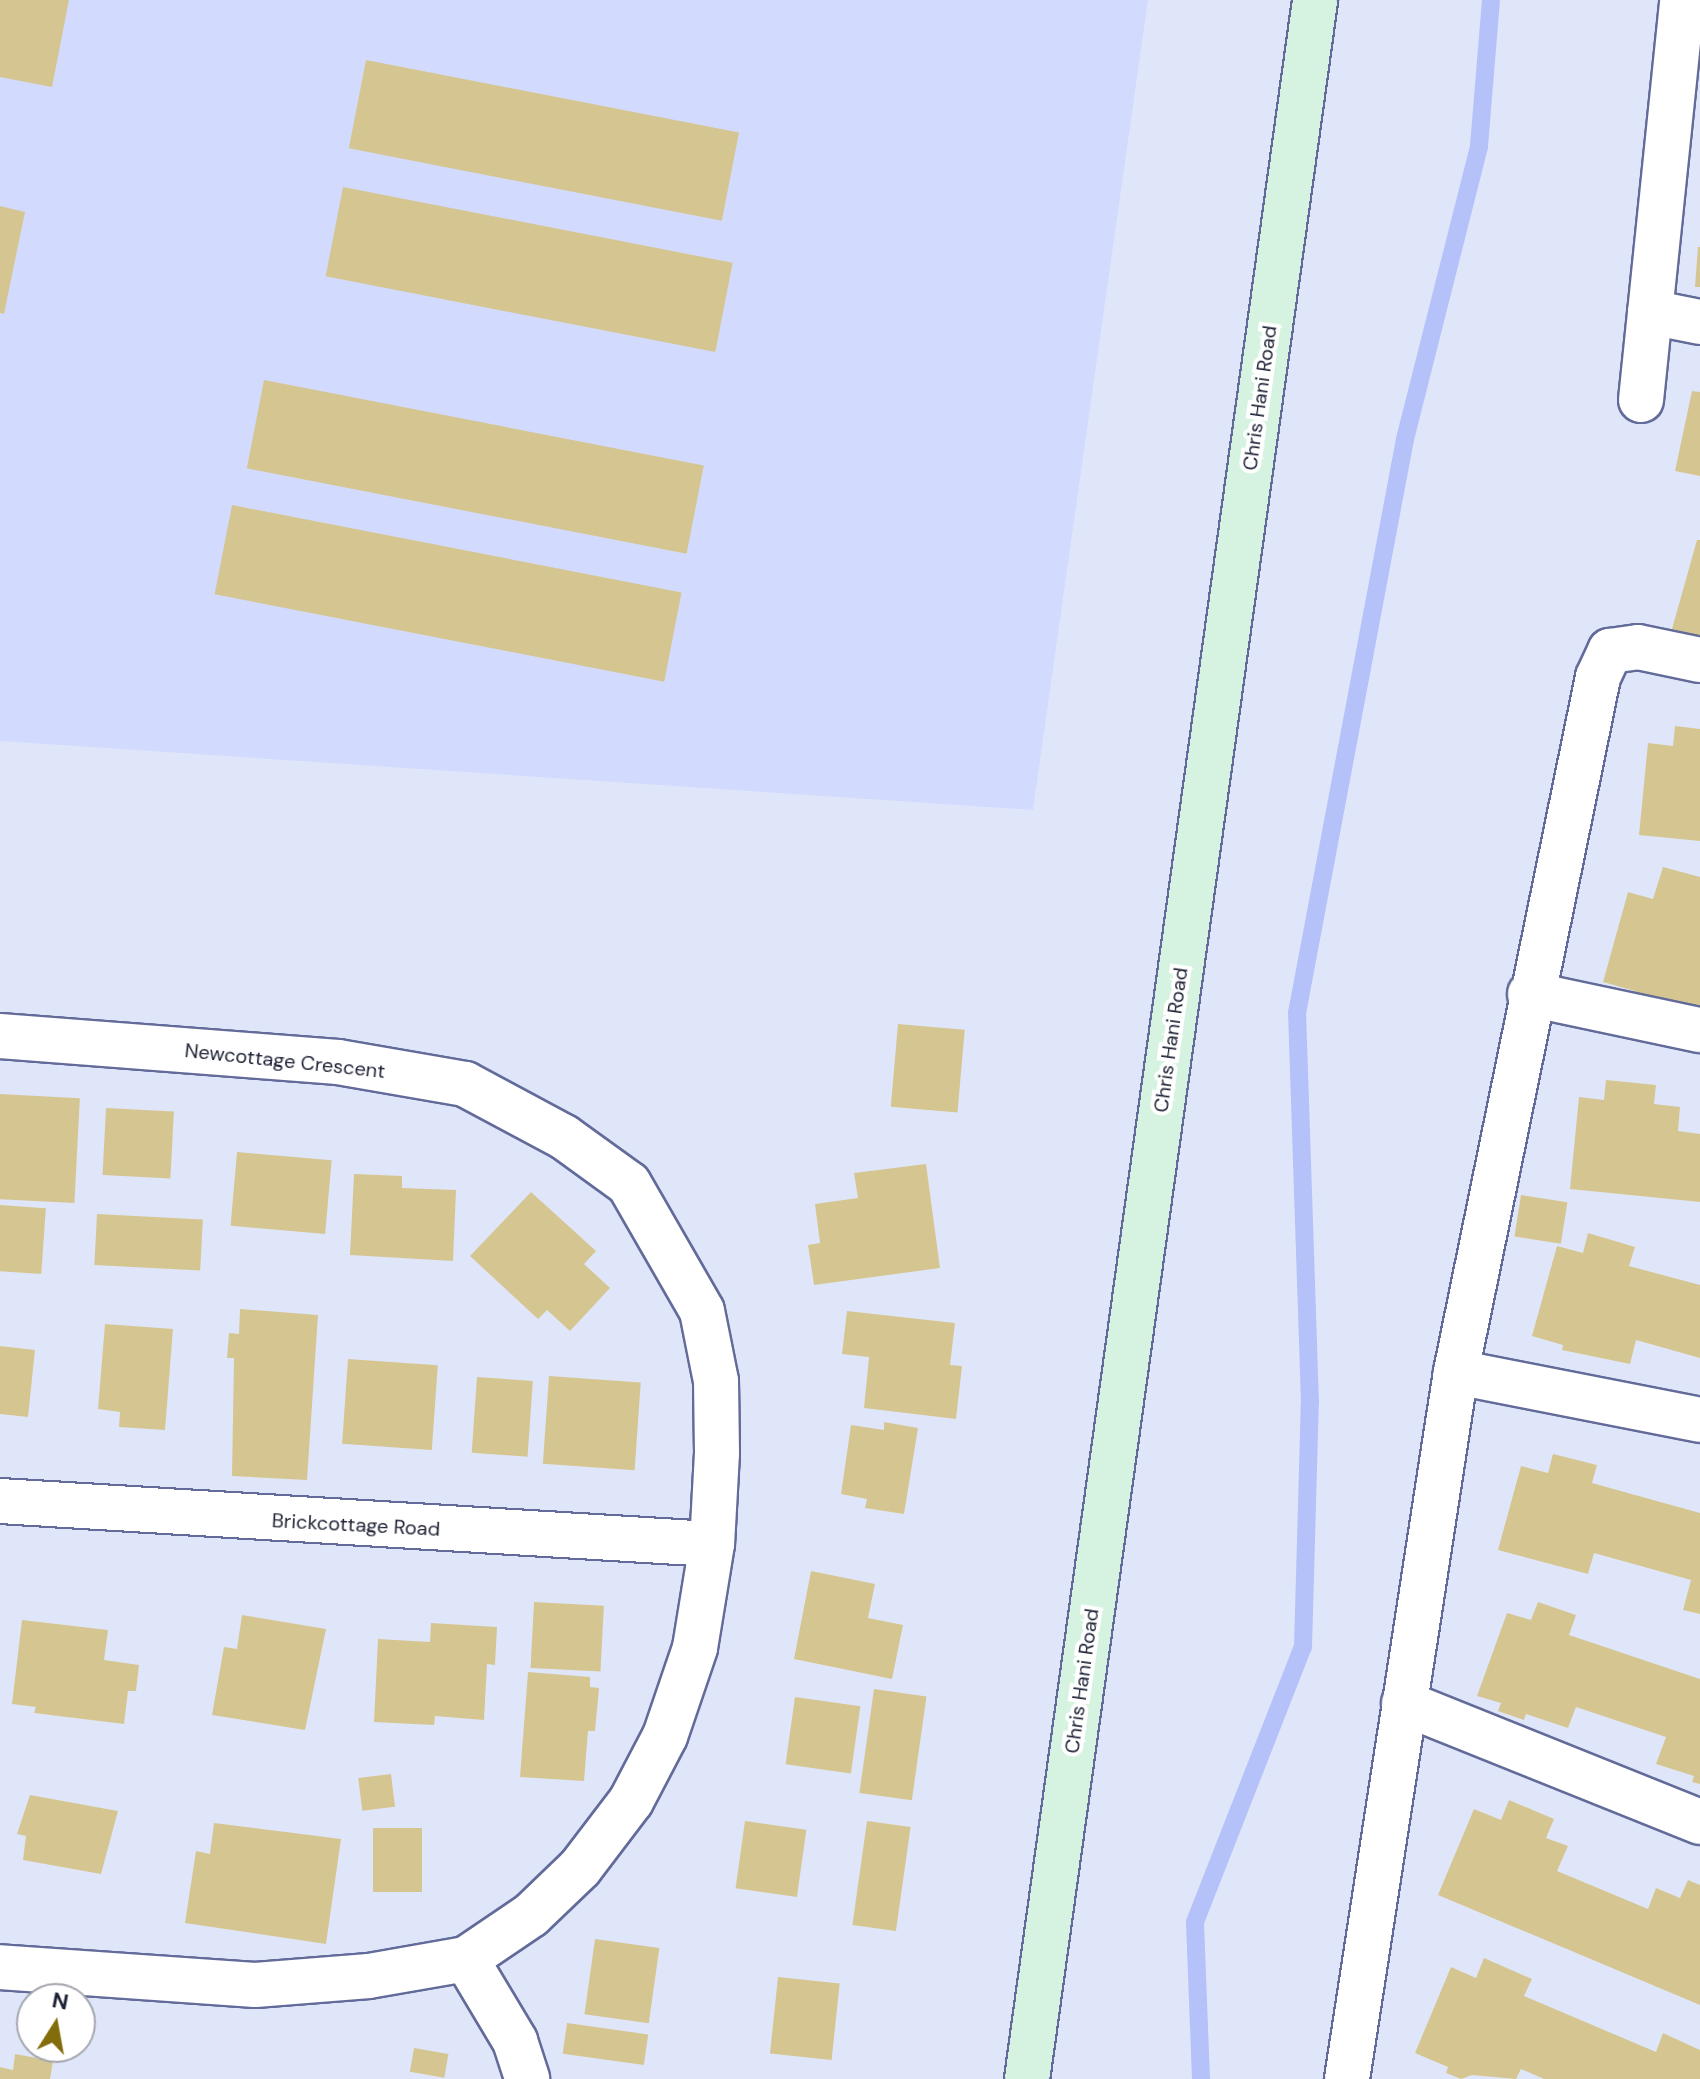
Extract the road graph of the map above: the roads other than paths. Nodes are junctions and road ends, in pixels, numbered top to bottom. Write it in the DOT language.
graph roads {
  1 [pos="1315,0"];
  2 [pos="1682,0"];
  3 [pos="1650,312"];
  4 [pos="1700,322"];
  5 [pos="1641,400"];
  6 [pos="1700,660"];
  7 [pos="1530,994"];
  8 [pos="1700,1030"];
  9 [pos="0,1036"];
  10 [pos="1456,1372"];
  11 [pos="1700,1420"];
  12 [pos="0,1501"];
  13 [pos="712,1544"];
  14 [pos="1404,1703"];
  15 [pos="1700,1822"];
  16 [pos="466,1959"];
  17 [pos="0,1967"];
  18 [pos="1358,2075"];
  19 [pos="527,2079"];
  20 [pos="1027,2079"];
  1 -- 20 [label="main road, Chris Hani Road"];
  2 -- 3 [label="street"];
  3 -- 4 [label="street"];
  3 -- 5 [label="street"];
  6 -- 7 [label="street"];
  7 -- 8 [label="street"];
  7 -- 10 [label="street"];
  9 -- 13 [label="street, Newcottage Crescent"];
  10 -- 11 [label="street"];
  10 -- 14 [label="street"];
  12 -- 13 [label="street, Brickcottage Road"];
  13 -- 16 [label="street, Newcottage Crescent"];
  14 -- 15 [label="street"];
  14 -- 18 [label="street"];
  16 -- 17 [label="street, Newcottage Crescent"];
  16 -- 19 [label="street"];
}
